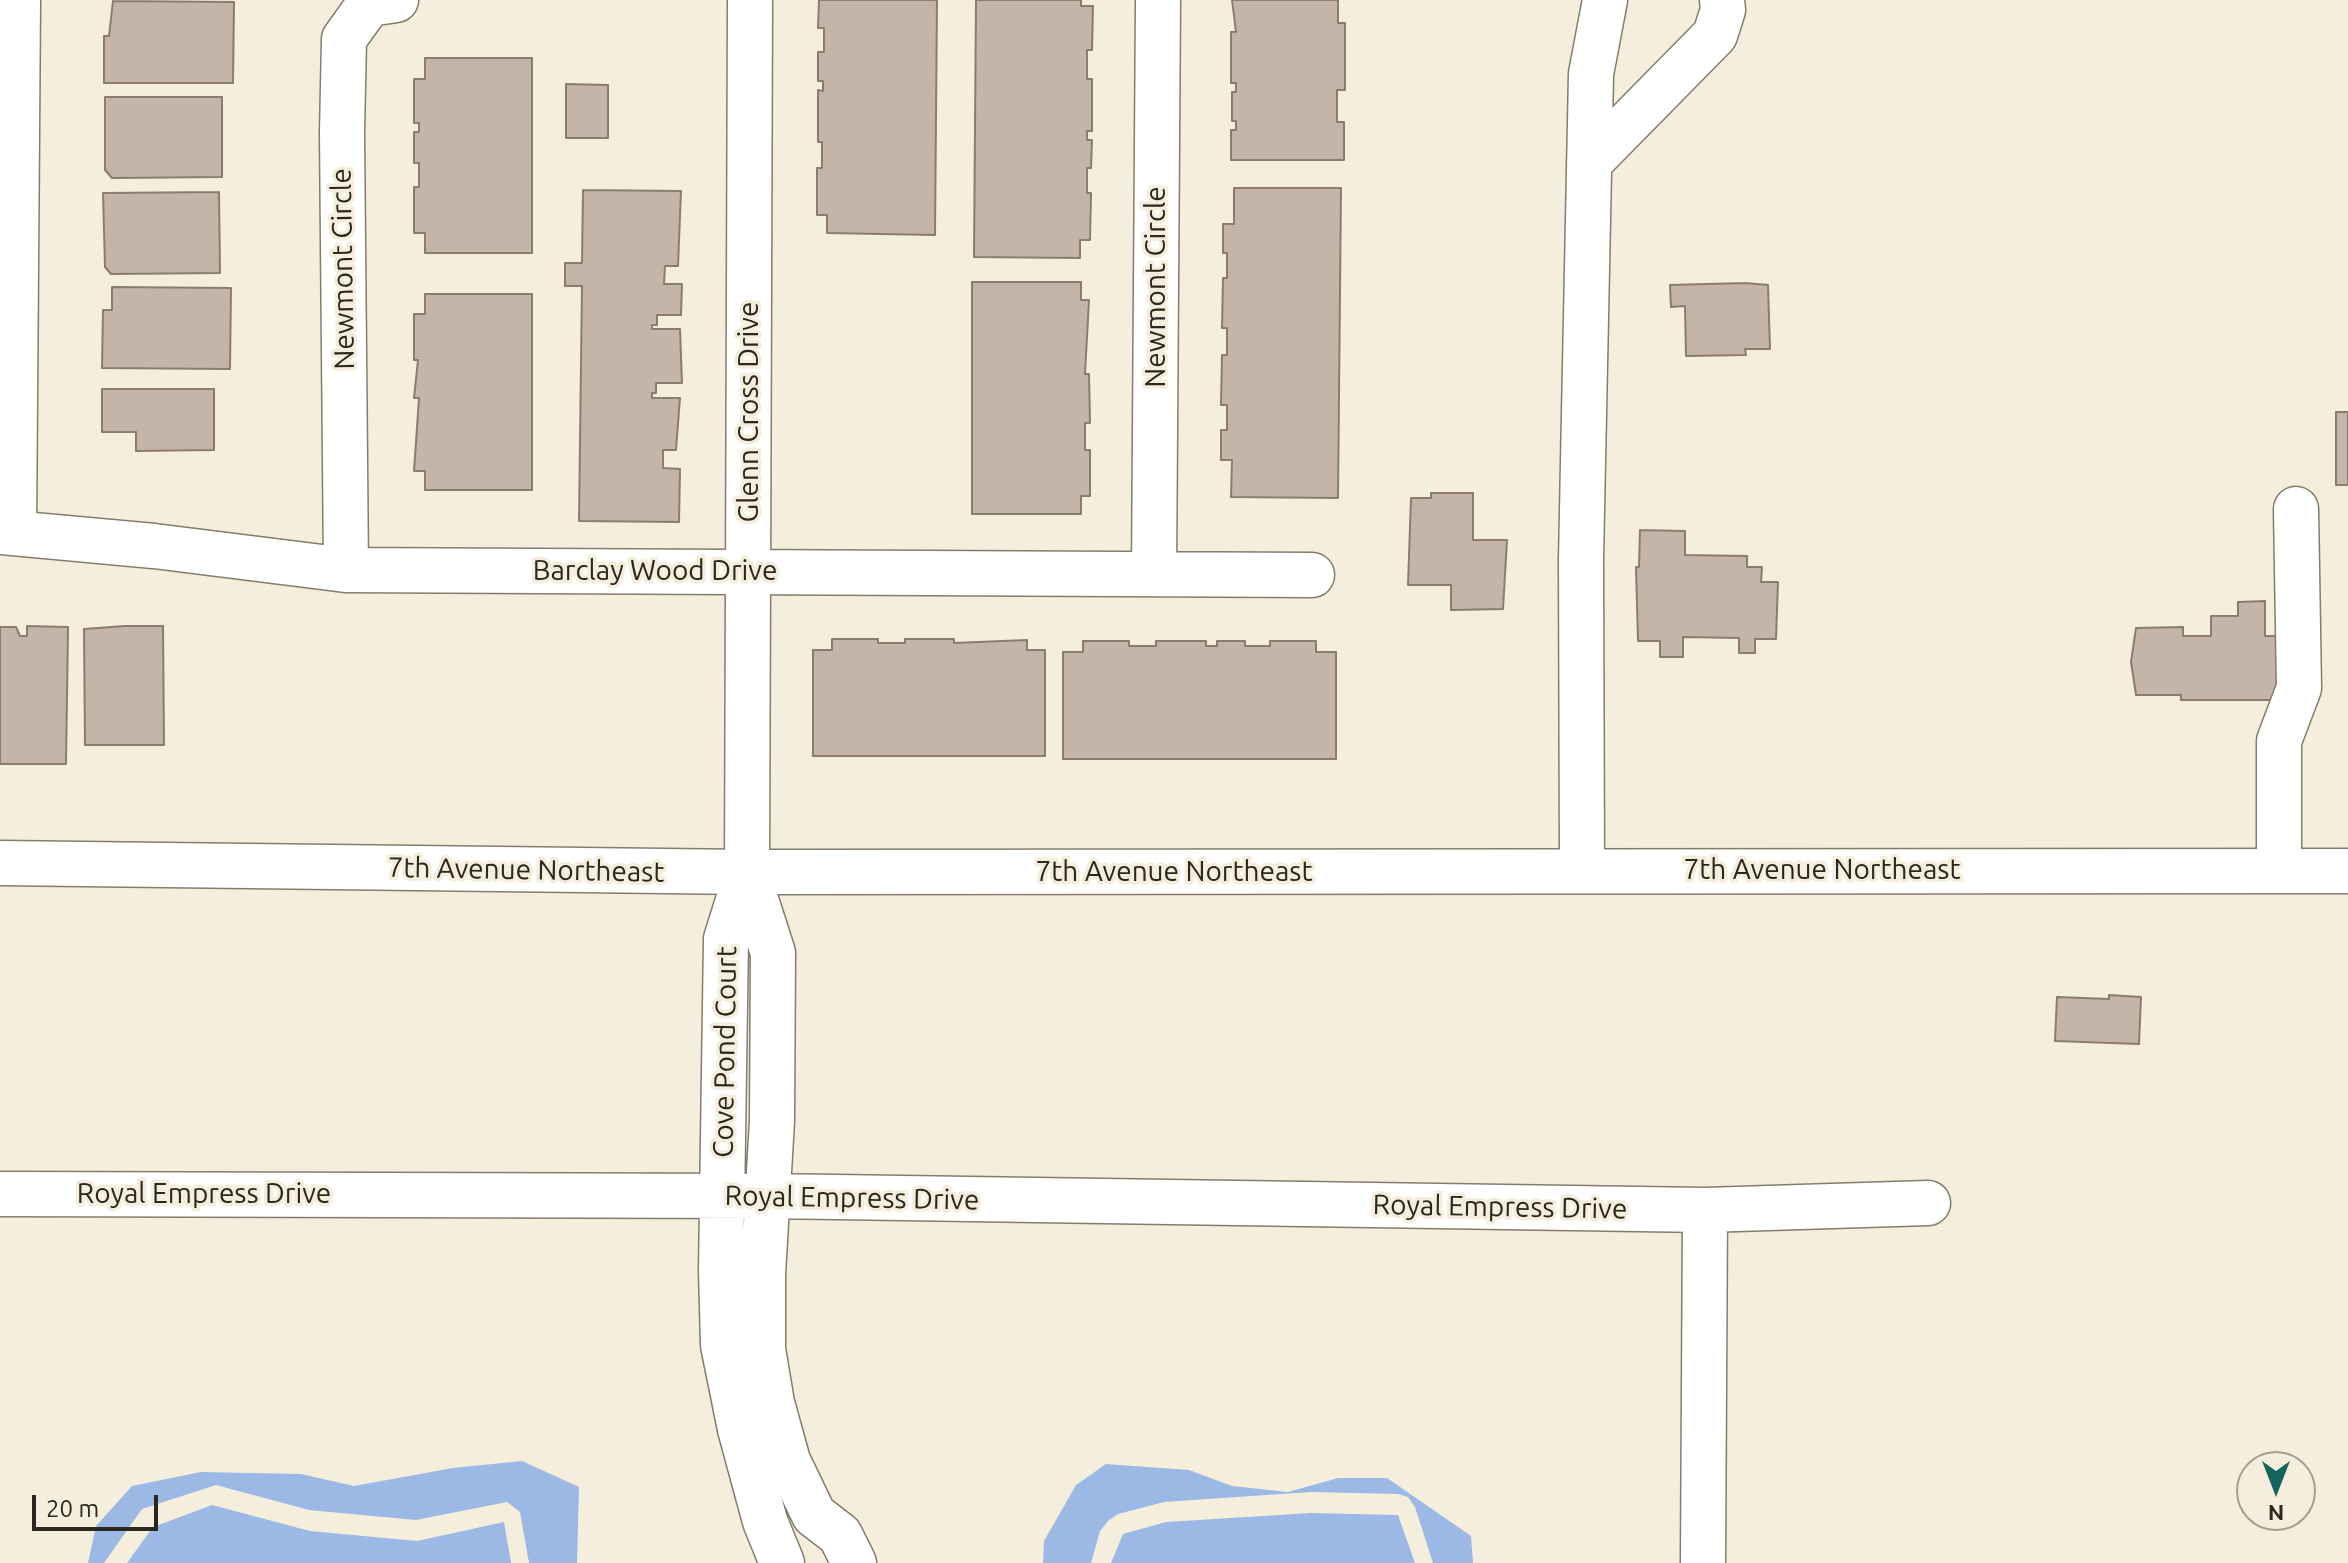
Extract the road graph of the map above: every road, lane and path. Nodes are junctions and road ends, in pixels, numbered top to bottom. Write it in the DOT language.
graph roads {
  1 [pos="18,0"];
  2 [pos="396,0"];
  3 [pos="750,0"];
  4 [pos="1158,0"];
  5 [pos="1605,0"];
  6 [pos="1722,0"];
  7 [pos="1589,163"];
  8 [pos="2296,509"];
  9 [pos="7,532"];
  10 [pos="346,570"];
  11 [pos="748,572"];
  12 [pos="1154,573"];
  13 [pos="1312,575"];
  14 [pos="0,863"];
  15 [pos="1582,871"];
  16 [pos="2279,871"];
  17 [pos="2348,871"];
  18 [pos="747,872"];
  19 [pos="0,1194"];
  20 [pos="721,1196"];
  21 [pos="769,1196"];
  22 [pos="1928,1203"];
  23 [pos="1705,1210"];
  24 [pos="782,1563"];
  25 [pos="854,1563"];
  26 [pos="1703,1563"];
  1 -- 9 [label="street"];
  2 -- 10 [label="street, Newmont Circle"];
  3 -- 11 [label="street, Glenn Cross Drive"];
  4 -- 12 [label="street, Newmont Circle"];
  5 -- 7 [label="street"];
  6 -- 7 [label="street"];
  7 -- 15 [label="street"];
  8 -- 16 [label="street"];
  9 -- 10 [label="street, Barclay Wood Drive"];
  10 -- 11 [label="street, Barclay Wood Drive"];
  11 -- 12 [label="street, Barclay Wood Drive"];
  11 -- 18 [label="street, Glenn Cross Drive"];
  12 -- 13 [label="street, Barclay Wood Drive"];
  14 -- 18 [label="street, 7th Avenue Northeast"];
  15 -- 16 [label="street, 7th Avenue Northeast"];
  15 -- 18 [label="street, 7th Avenue Northeast"];
  16 -- 17 [label="street, 7th Avenue Northeast"];
  18 -- 20 [label="street, Cove Pond Court"];
  18 -- 21 [label="street, Cove Pond Court"];
  19 -- 20 [label="street, Royal Empress Drive"];
  20 -- 21 [label="street, Royal Empress Drive"];
  20 -- 24 [label="street, Cove Pond Court"];
  21 -- 23 [label="street, Royal Empress Drive"];
  21 -- 25 [label="street, Cove Pond Court"];
  22 -- 23 [label="street, Royal Empress Drive"];
  23 -- 26 [label="street"];
}
